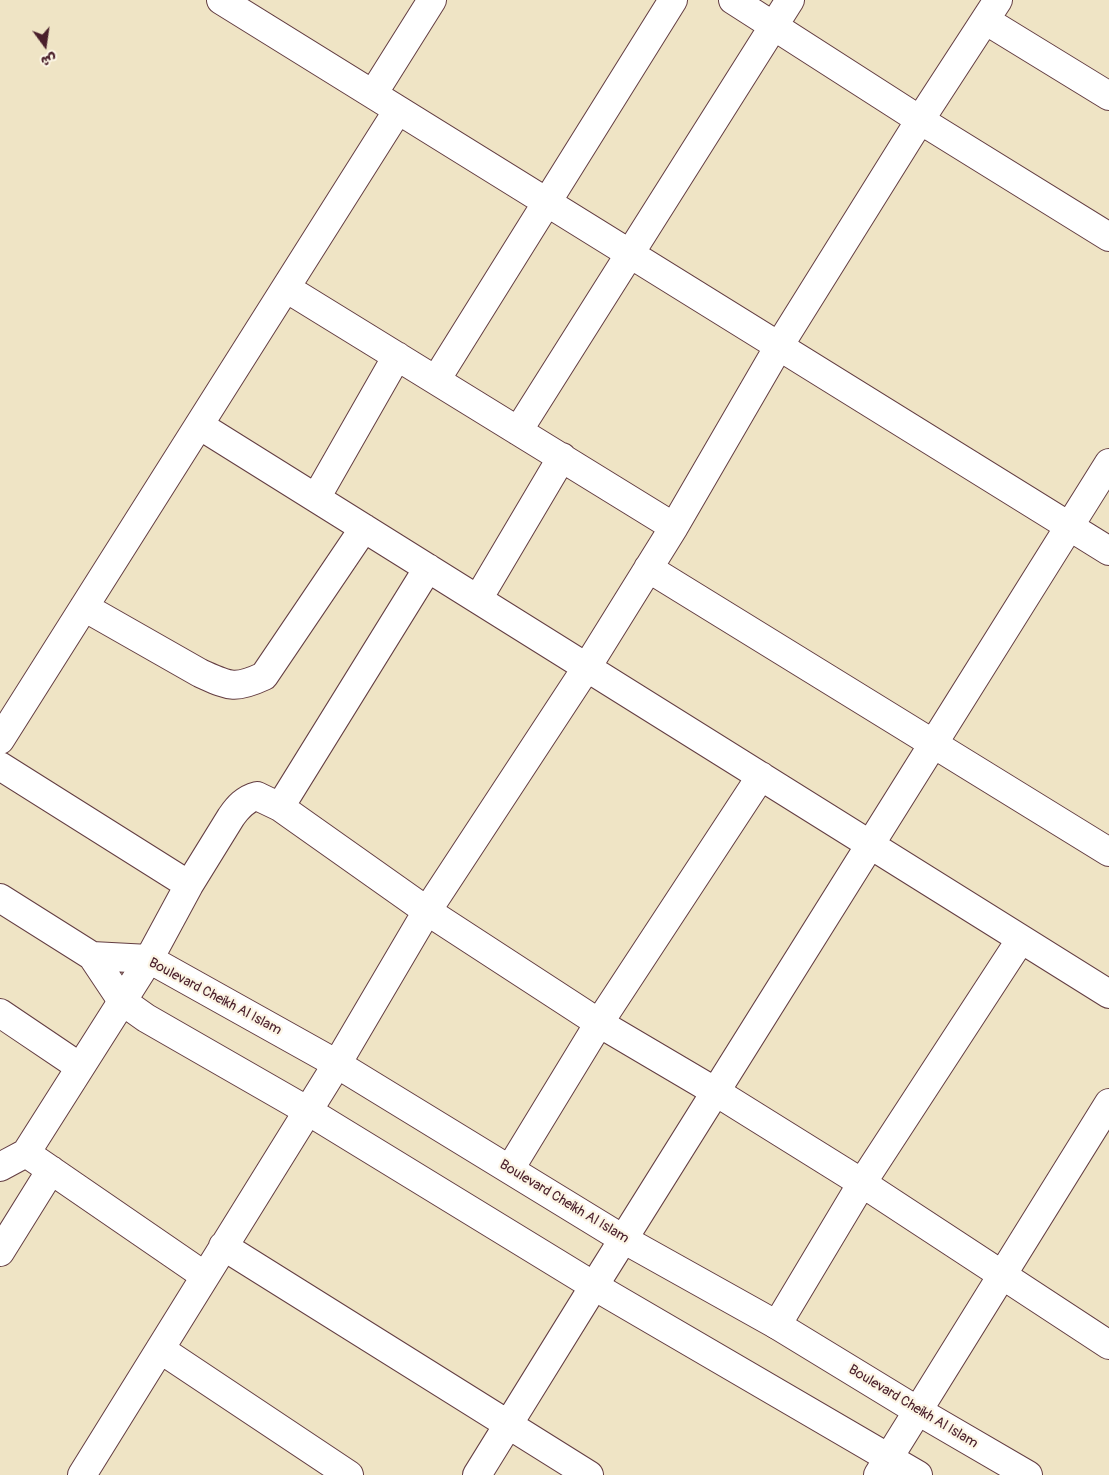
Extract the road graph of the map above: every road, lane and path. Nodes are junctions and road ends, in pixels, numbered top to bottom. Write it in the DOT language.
graph roads {
  1 [pos="221,0"];
  2 [pos="432,0"];
  3 [pos="673,0"];
  4 [pos="733,0"];
  5 [pos="790,0"];
  6 [pos="992,10"];
  7 [pos="774,26"];
  8 [pos="372,94"];
  9 [pos="1109,96"];
  10 [pos="398,110"];
  11 [pos="920,120"];
  12 [pos="547,202"];
  13 [pos="1109,238"];
  14 [pos="630,254"];
  15 [pos="286,288"];
  16 [pos="779,346"];
  17 [pos="397,356"];
  18 [pos="436,380"];
  19 [pos="199,425"];
  20 [pos="518,431"];
  21 [pos="562,458"];
  22 [pos="1109,463"];
  23 [pos="316,498"];
  24 [pos="1070,526"];
  25 [pos="674,527"];
  26 [pos="364,528"];
  27 [pos="1109,551"];
  28 [pos="428,568"];
  29 [pos="648,568"];
  30 [pos="478,599"];
  31 [pos="84,607"];
  32 [pos="587,667"];
  33 [pos="0,740"];
  34 [pos="933,744"];
  35 [pos="0,766"];
  36 [pos="761,776"];
  37 [pos="280,808"];
  38 [pos="870,844"];
  39 [pos="1109,852"];
  40 [pos="189,885"];
  41 [pos="0,898"];
  42 [pos="427,911"];
  43 [pos="1021,939"];
  44 [pos="92,956"];
  45 [pos="149,959"];
  46 [pos="1109,994"];
  47 [pos="122,1001"];
  48 [pos="0,1013"];
  49 [pos="599,1022"];
  50 [pos="337,1064"];
  51 [pos="80,1067"];
  52 [pos="716,1092"];
  53 [pos="1109,1102"];
  54 [pos="308,1111"];
  55 [pos="26,1153"];
  56 [pos="0,1167"];
  57 [pos="510,1169"];
  58 [pos="51,1170"];
  59 [pos="862,1183"];
  60 [pos="623,1239"];
  61 [pos="224,1246"];
  62 [pos="0,1252"];
  63 [pos="1002,1274"];
  64 [pos="206,1276"];
  65 [pos="594,1286"];
  66 [pos="777,1325"];
  67 [pos="1109,1345"];
  68 [pos="160,1349"];
  69 [pos="918,1411"];
  70 [pos="509,1424"];
  71 [pos="884,1466"];
  72 [pos="336,1472"];
  73 [pos="82,1475"];
  74 [pos="477,1475"];
  75 [pos="589,1475"];
  76 [pos="918,1475"];
  77 [pos="1028,1475"];
  1 -- 8 [label="street"];
  2 -- 8 [label="street"];
  3 -- 12 [label="street"];
  4 -- 7 [label="street"];
  5 -- 7 [label="street"];
  6 -- 9 [label="street"];
  6 -- 11 [label="street"];
  7 -- 11 [label="street"];
  7 -- 14 [label="street"];
  8 -- 10 [label="street"];
  10 -- 12 [label="street"];
  10 -- 15 [label="street"];
  11 -- 13 [label="street"];
  11 -- 16 [label="street"];
  12 -- 14 [label="street"];
  12 -- 18 [label="street"];
  14 -- 16 [label="street"];
  14 -- 20 [label="street"];
  15 -- 17 [label="street"];
  15 -- 19 [label="street"];
  16 -- 24 [label="street"];
  16 -- 25 [label="street"];
  17 -- 18 [label="street"];
  17 -- 23 [label="street"];
  18 -- 20 [label="street"];
  19 -- 23 [label="street"];
  19 -- 31 [label="street"];
  20 -- 21 [label="street"];
  21 -- 25 [label="street"];
  21 -- 30 [label="street"];
  22 -- 24 [label="street"];
  23 -- 26 [label="street"];
  24 -- 27 [label="street"];
  24 -- 34 [label="street"];
  25 -- 29 [label="street"];
  26 -- 28 [label="street"];
  26 -- 31 [label="street"];
  28 -- 30 [label="street"];
  28 -- 37 [label="street"];
  29 -- 32 [label="street"];
  29 -- 34 [label="street"];
  30 -- 32 [label="street"];
  31 -- 33 [label="street"];
  32 -- 36 [label="street"];
  32 -- 42 [label="street"];
  34 -- 38 [label="street"];
  34 -- 39 [label="street"];
  35 -- 40 [label="street"];
  36 -- 38 [label="street"];
  36 -- 49 [label="street"];
  37 -- 40 [label="street"];
  37 -- 42 [label="street"];
  38 -- 43 [label="street"];
  38 -- 52 [label="street"];
  40 -- 45 [label="street"];
  41 -- 44 [label="street, Boulevard Cheikh Al Islam"];
  42 -- 49 [label="street"];
  42 -- 50 [label="street"];
  43 -- 46 [label="street"];
  43 -- 59 [label="street"];
  44 -- 45 [label="street, Boulevard Cheikh Al Islam"];
  44 -- 47 [label="street, Boulevard Cheikh Al Islam"];
  45 -- 47 [label="street"];
  45 -- 50 [label="street, Boulevard Cheikh Al Islam"];
  47 -- 51 [label="street"];
  47 -- 54 [label="street, Boulevard Cheikh Al Islam"];
  48 -- 51 [label="street"];
  49 -- 52 [label="street"];
  49 -- 57 [label="street"];
  50 -- 54 [label="street"];
  50 -- 57 [label="street, Boulevard Cheikh Al Islam"];
  51 -- 55 [label="street"];
  52 -- 59 [label="street"];
  52 -- 60 [label="street"];
  53 -- 63 [label="street"];
  54 -- 61 [label="street"];
  54 -- 65 [label="street, Boulevard Cheikh Al Islam"];
  55 -- 56 [label="street"];
  55 -- 58 [label="street"];
  57 -- 60 [label="street, Boulevard Cheikh Al Islam"];
  58 -- 62 [label="street"];
  58 -- 64 [label="street"];
  59 -- 63 [label="street"];
  59 -- 66 [label="street"];
  60 -- 65 [label="street"];
  60 -- 66 [label="street, Boulevard Cheikh Al Islam"];
  61 -- 64 [label="street"];
  61 -- 70 [label="street"];
  63 -- 67 [label="street"];
  63 -- 69 [label="street"];
  64 -- 68 [label="street"];
  65 -- 70 [label="street"];
  65 -- 71 [label="street, Boulevard Cheikh Al Islam"];
  66 -- 69 [label="street, Boulevard Cheikh Al Islam"];
  68 -- 72 [label="street"];
  68 -- 73 [label="street"];
  69 -- 71 [label="street"];
  69 -- 77 [label="street, Boulevard Cheikh Al Islam"];
  70 -- 74 [label="street"];
  70 -- 75 [label="street"];
  71 -- 76 [label="street, Boulevard Cheikh Al Islam"];
}
